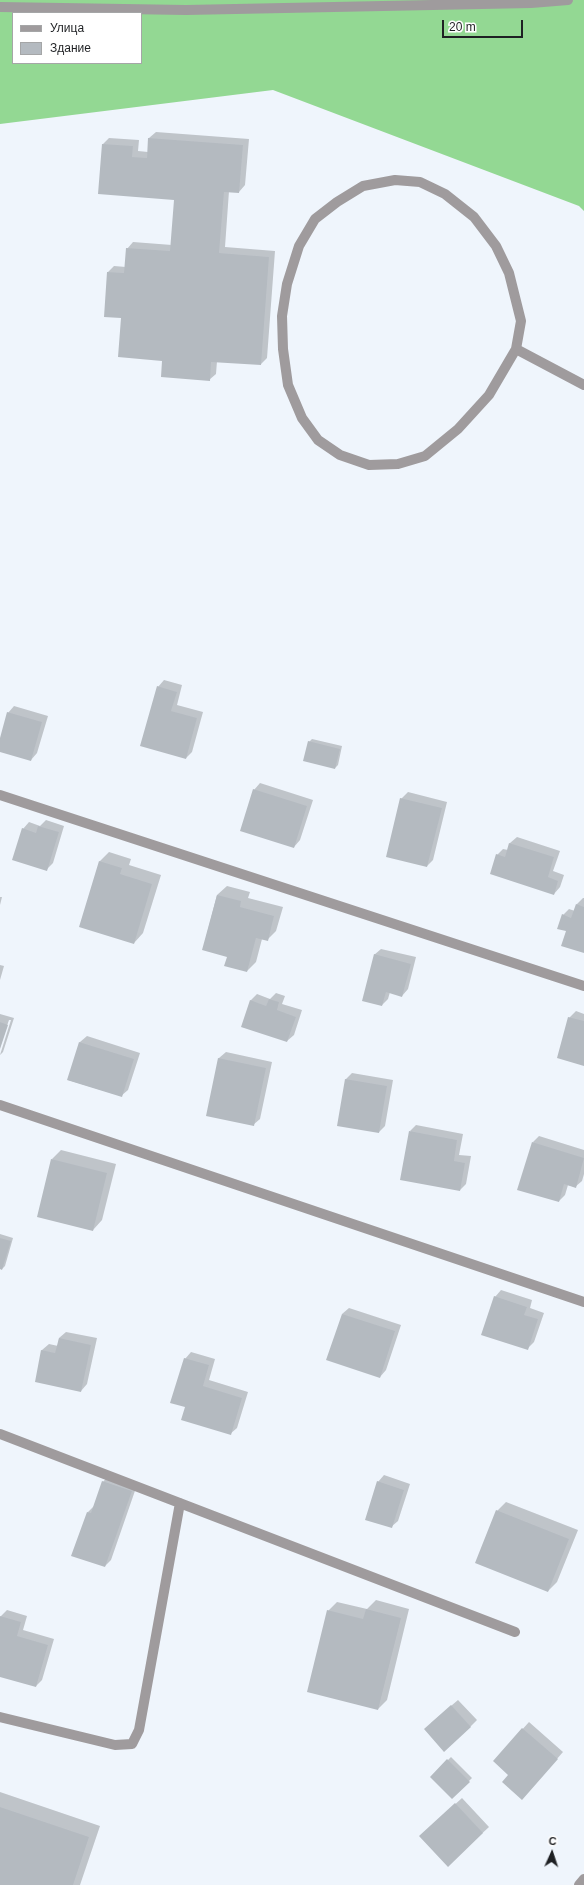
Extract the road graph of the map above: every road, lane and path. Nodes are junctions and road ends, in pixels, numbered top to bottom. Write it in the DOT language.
graph roads {
  1 [pos="568,0"];
  2 [pos="532,1"];
  3 [pos="0,7"];
  4 [pos="516,349"];
  5 [pos="584,385"];
  6 [pos="0,795"];
  7 [pos="584,986"];
  8 [pos="0,1105"];
  9 [pos="584,1302"];
  10 [pos="0,1434"];
  11 [pos="180,1503"];
  12 [pos="515,1632"];
  13 [pos="0,1716"];
  14 [pos="584,1879"];
  15 [pos="579,1885"];
  1 -- 2 [label="street"];
  2 -- 3 [label="street"];
  4 -- 4 [label="street"];
  4 -- 5 [label="street"];
  6 -- 7 [label="street"];
  8 -- 9 [label="street"];
  10 -- 11 [label="street"];
  11 -- 12 [label="street"];
  11 -- 13 [label="street"];
  14 -- 15 [label="street"];
}
